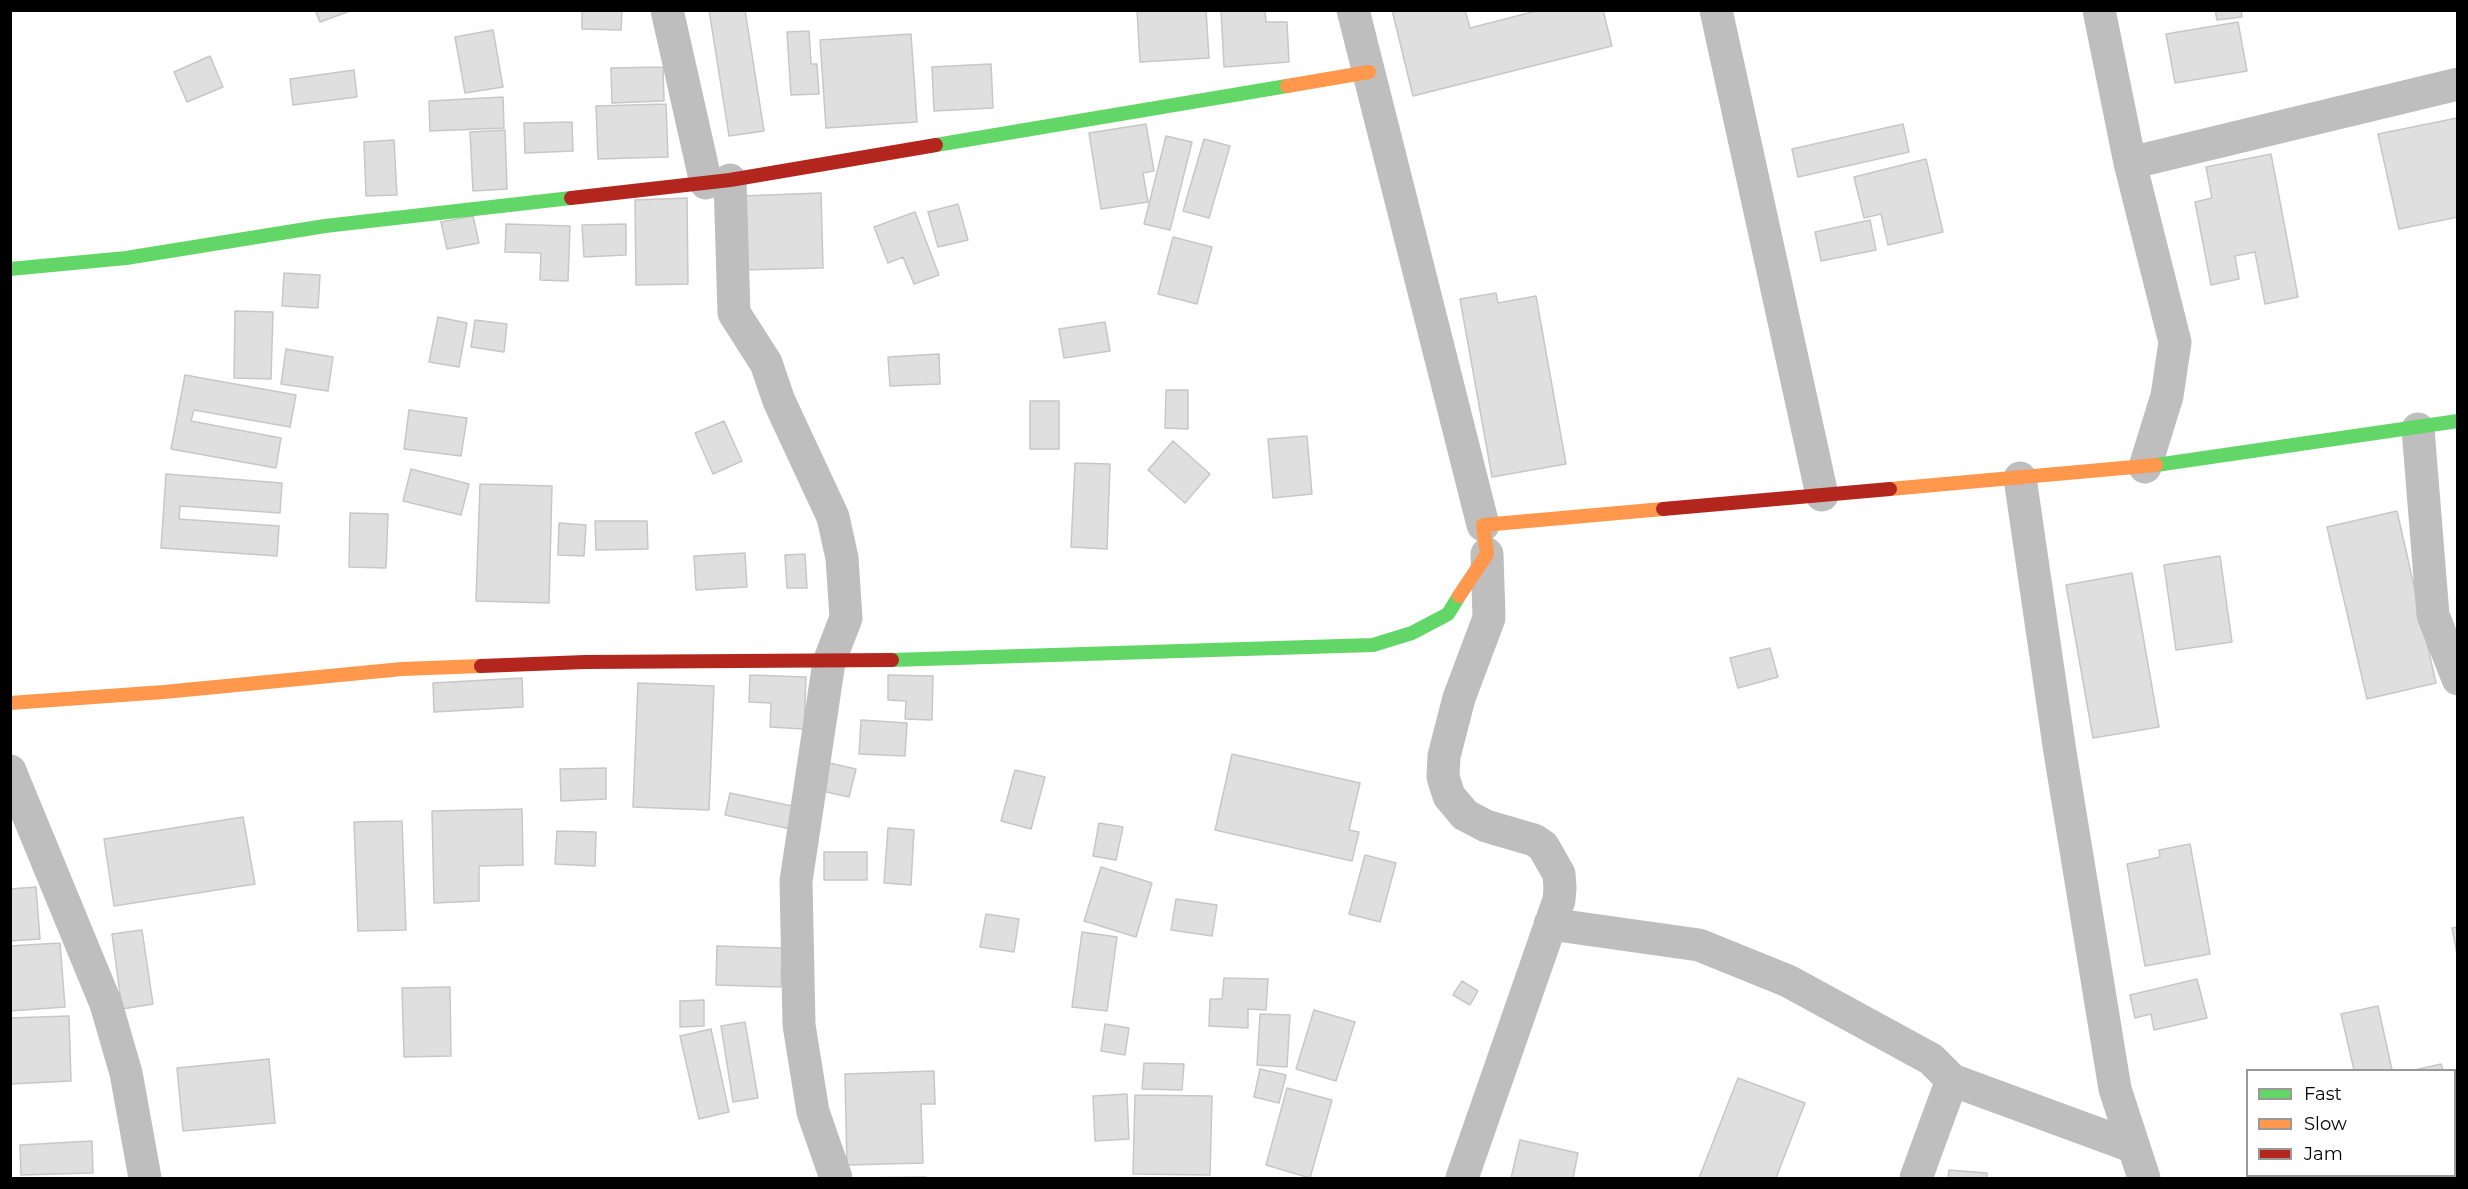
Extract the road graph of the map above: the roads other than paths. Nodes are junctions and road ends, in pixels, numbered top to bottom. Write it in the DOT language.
graph roads {
  1 [pos="667,10"];
  2 [pos="1353,10"];
  3 [pos="1716,10"];
  4 [pos="2099,10"];
  5 [pos="1369,72"];
  6 [pos="2457,84"];
  7 [pos="2130,163"];
  8 [pos="718,181"];
  9 [pos="10,269"];
  10 [pos="2457,421"];
  11 [pos="2418,429"];
  12 [pos="2145,467"];
  13 [pos="2020,478"];
  14 [pos="1822,495"];
  15 [pos="1485,540"];
  16 [pos="829,662"];
  17 [pos="2457,678"];
  18 [pos="10,703"];
  19 [pos="10,771"];
  20 [pos="1550,924"];
  21 [pos="1952,1080"];
  22 [pos="2134,1147"];
  23 [pos="145,1179"];
  24 [pos="836,1179"];
  25 [pos="1462,1179"];
  26 [pos="1916,1179"];
  27 [pos="2144,1179"];
  1 -- 8 [label="street"];
  2 -- 5 [label="street"];
  3 -- 14 [label="street"];
  4 -- 7 [label="street"];
  5 -- 8 [label="street"];
  5 -- 15 [label="street"];
  6 -- 7 [label="street"];
  7 -- 12 [label="street"];
  8 -- 9 [label="street"];
  8 -- 16 [label="street"];
  10 -- 11 [label="street"];
  11 -- 12 [label="street"];
  11 -- 17 [label="street"];
  12 -- 13 [label="street"];
  13 -- 14 [label="street"];
  13 -- 22 [label="street"];
  14 -- 15 [label="street"];
  15 -- 16 [label="street"];
  15 -- 20 [label="street"];
  16 -- 18 [label="street"];
  16 -- 24 [label="street"];
  19 -- 23 [label="street"];
  20 -- 21 [label="street"];
  20 -- 25 [label="street"];
  21 -- 22 [label="street"];
  21 -- 26 [label="street"];
  22 -- 27 [label="street"];
}
